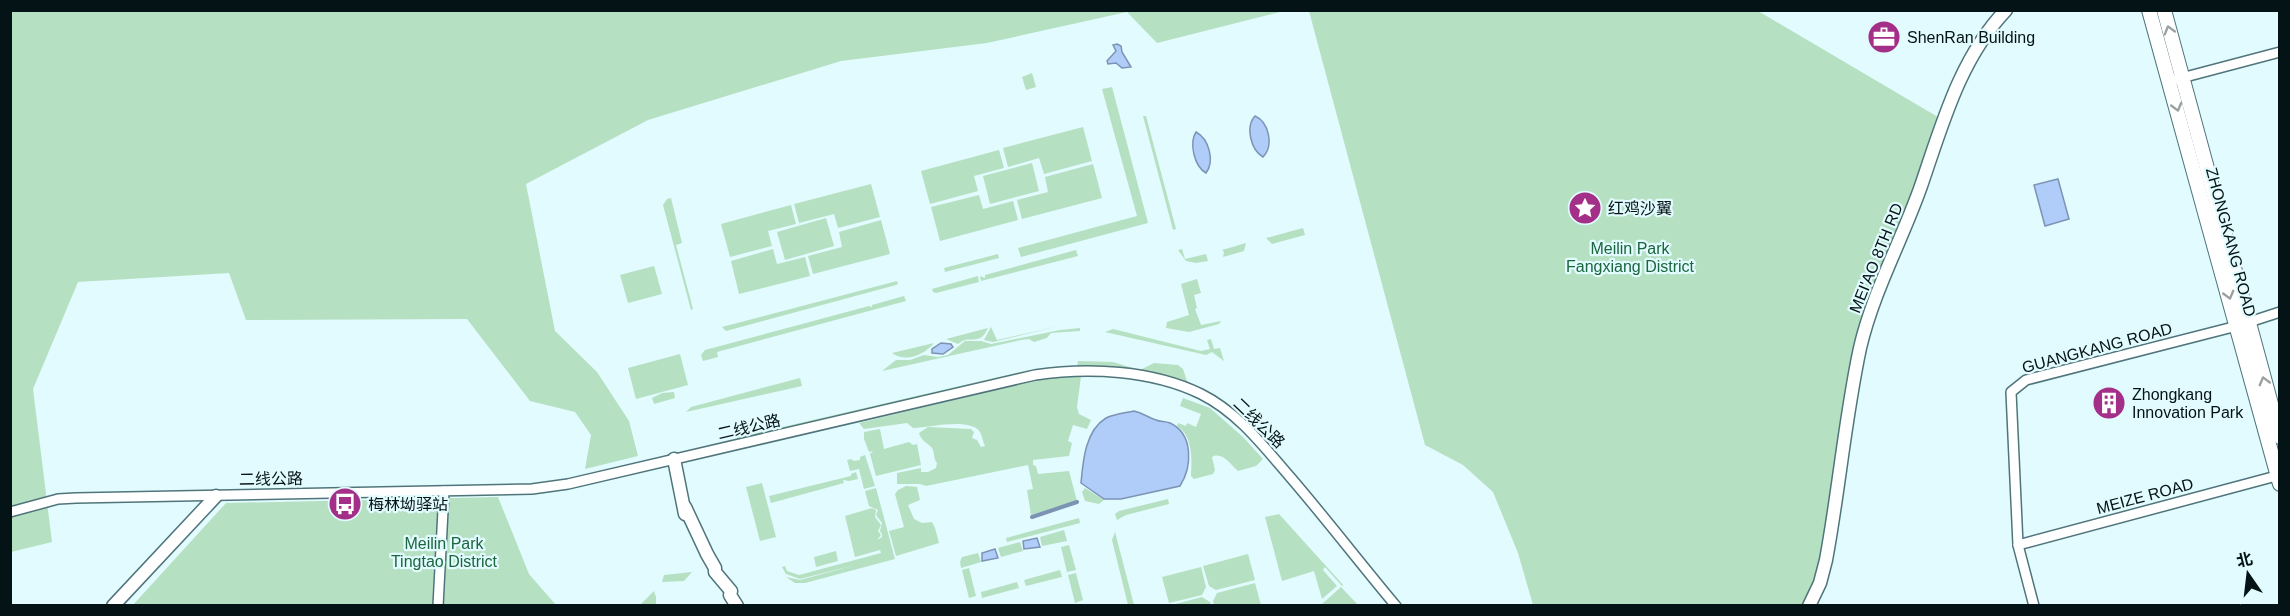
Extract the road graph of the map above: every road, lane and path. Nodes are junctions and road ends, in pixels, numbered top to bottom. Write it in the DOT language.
graph roads {
  1 [pos="2006,10"];
  2 [pos="2150,10"];
  3 [pos="2164,10"];
  4 [pos="2280,52"];
  5 [pos="2176,79"];
  6 [pos="2280,312"];
  7 [pos="2243,324"];
  8 [pos="2280,437"];
  9 [pos="674,459"];
  10 [pos="2279,478"];
  11 [pos="444,491"];
  12 [pos="216,496"];
  13 [pos="10,512"];
  14 [pos="2018,545"];
  15 [pos="728,587"];
  16 [pos="113,606"];
  17 [pos="438,606"];
  18 [pos="737,606"];
  19 [pos="744,606"];
  20 [pos="1396,606"];
  21 [pos="1809,606"];
  22 [pos="2034,606"];
  1 -- 21 [label="street, MEI'AO 8TH RD"];
  2 -- 5 [label="main road, ZHONGKANG ROAD"];
  5 -- 3 [label="main road, ZHONGKANG ROAD, one-way"];
  4 -- 5 [label="street"];
  5 -- 7 [label="main road, ZHONGKANG ROAD"];
  6 -- 7 [label="street, GUANGKANG ROAD"];
  8 -- 7 [label="main road, ZHONGKANG ROAD, one-way"];
  7 -- 10 [label="main road, ZHONGKANG ROAD"];
  7 -- 14 [label="street, GUANGKANG ROAD"];
  9 -- 11 [label="street, 二线公路"];
  9 -- 15 [label="street"];
  9 -- 20 [label="street, 二线公路"];
  10 -- 14 [label="street, MEIZE ROAD"];
  11 -- 12 [label="street, 二线公路"];
  11 -- 17 [label="street"];
  12 -- 13 [label="street, 二线公路"];
  12 -- 16 [label="street"];
  14 -- 22 [label="street, GUANGKANG ROAD"];
  15 -- 18 [label="street"];
  15 -- 19 [label="street"];
}
